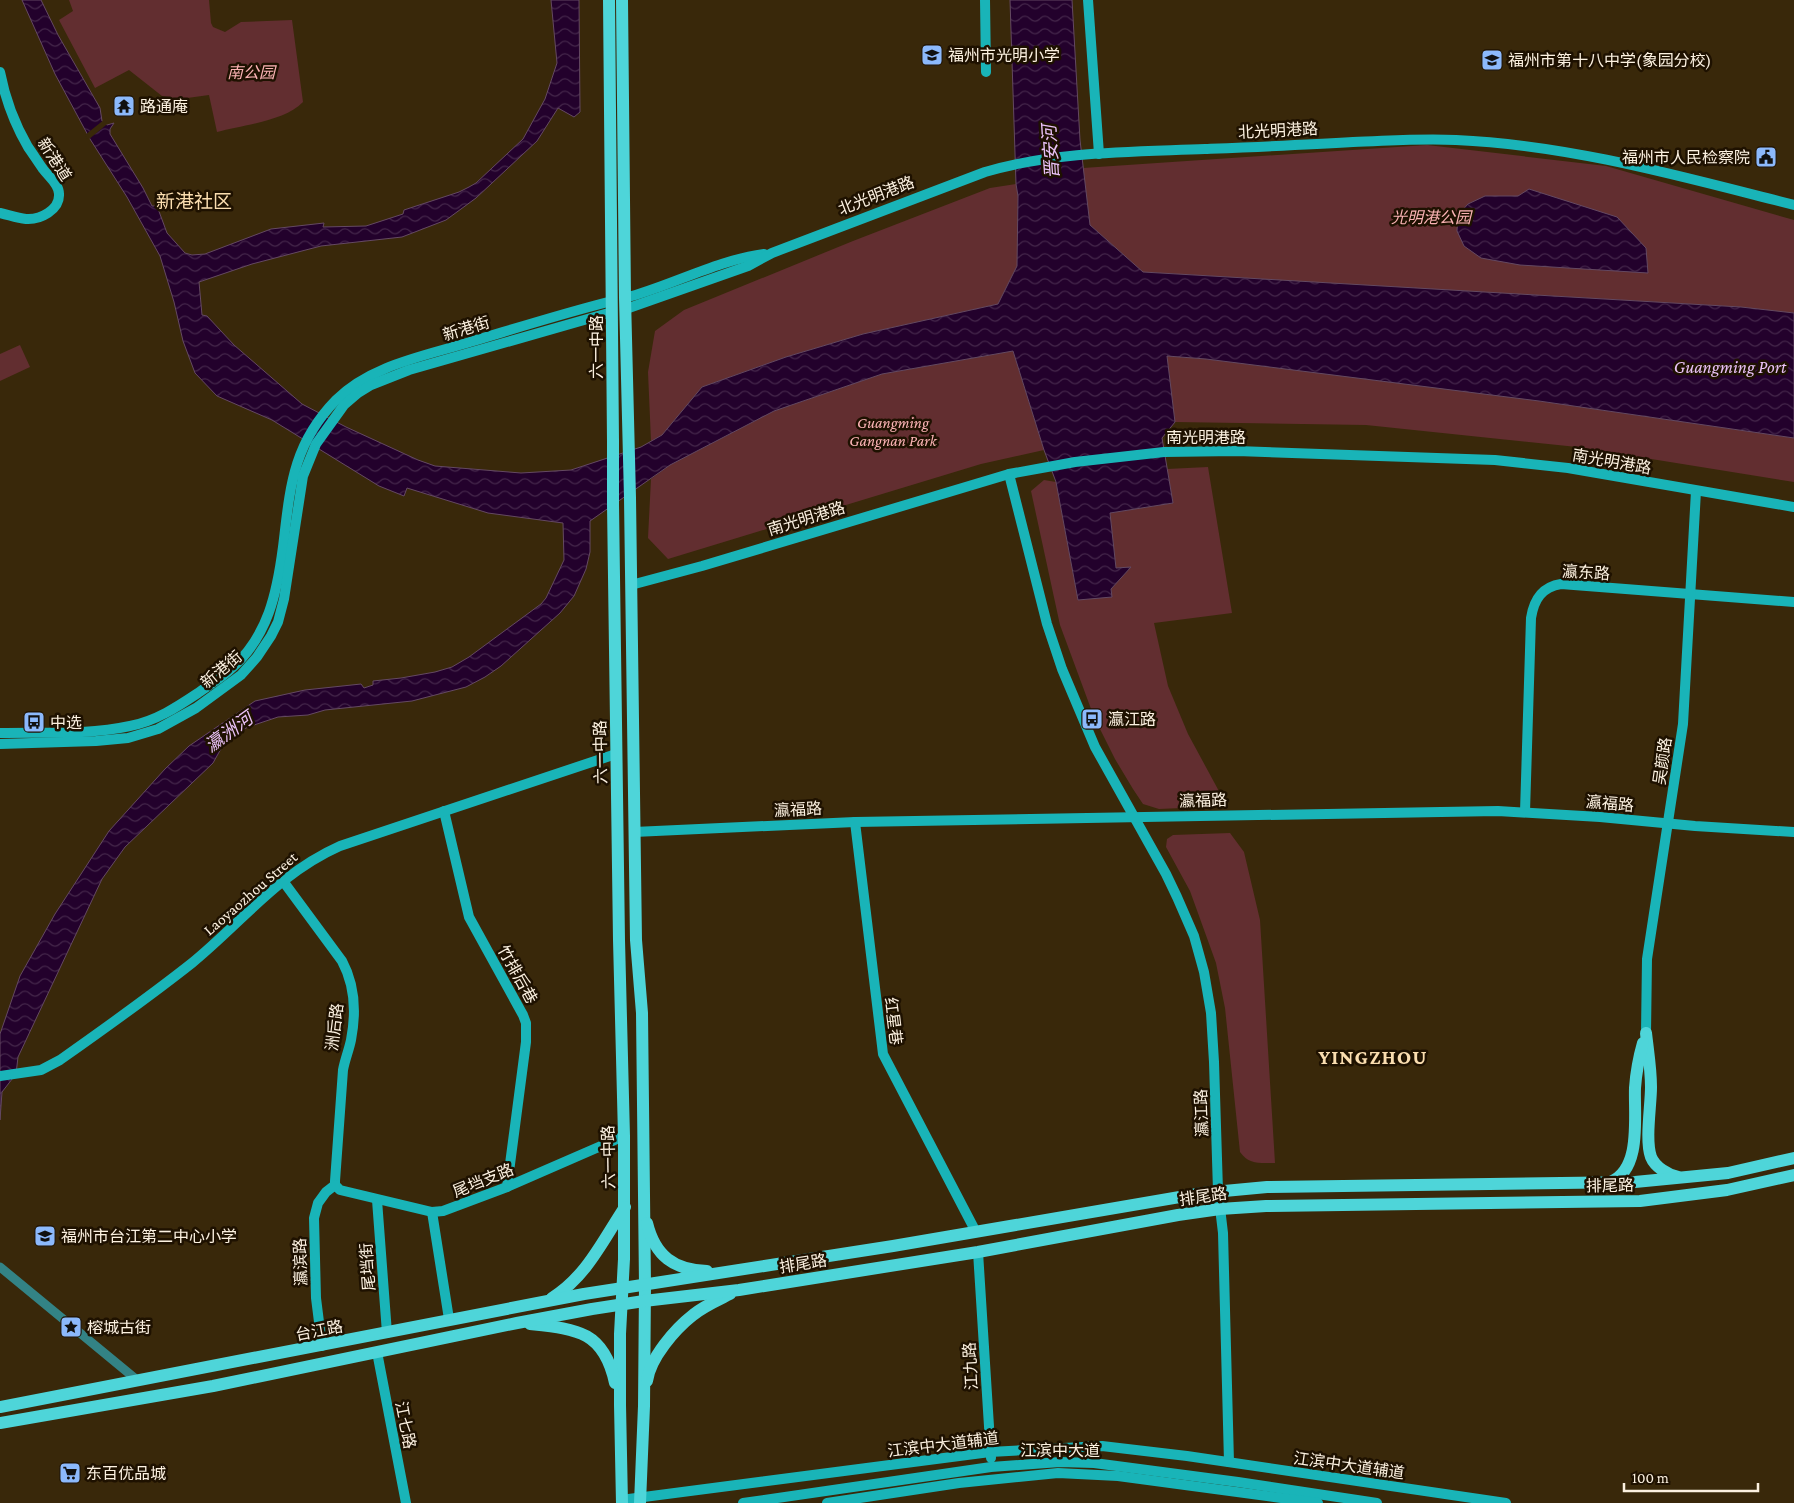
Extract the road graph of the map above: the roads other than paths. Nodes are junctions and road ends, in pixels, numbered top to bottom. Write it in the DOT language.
graph roads {
  1 [pos="610,0"];
  2 [pos="622,0"];
  3 [pos="985,0"];
  4 [pos="1088,0"];
  5 [pos="0,72"];
  6 [pos="986,72"];
  7 [pos="1099,154"];
  8 [pos="1794,205"];
  9 [pos="0,213"];
  10 [pos="625,304"];
  11 [pos="612,307"];
  12 [pos="307,451"];
  13 [pos="1009,474"];
  14 [pos="1696,491"];
  15 [pos="1794,507"];
  16 [pos="631,585"];
  17 [pos="1691,594"];
  18 [pos="1794,602"];
  19 [pos="0,733"];
  20 [pos="0,744"];
  21 [pos="616,754"];
  22 [pos="444,811"];
  23 [pos="1525,812"];
  24 [pos="1134,818"];
  25 [pos="855,822"];
  26 [pos="1668,823"];
  27 [pos="634,832"];
  28 [pos="1773,832"];
  29 [pos="1794,832"];
  30 [pos="1794,836"];
  31 [pos="283,881"];
  32 [pos="1646,1033"];
  33 [pos="0,1076"];
  34 [pos="1634,1124"];
  35 [pos="1650,1125"];
  36 [pos="624,1136"];
  37 [pos="1794,1158"];
  38 [pos="1794,1175"];
  39 [pos="1683,1178"];
  40 [pos="1608,1183"];
  41 [pos="335,1185"];
  42 [pos="507,1187"];
  43 [pos="1218,1191"];
  44 [pos="377,1200"];
  45 [pos="625,1208"];
  46 [pos="644,1210"];
  47 [pos="1220,1210"];
  48 [pos="432,1212"];
  49 [pos="976,1232"];
  50 [pos="978,1252"];
  51 [pos="0,1267"];
  52 [pos="738,1271"];
  53 [pos="645,1286"];
  54 [pos="622,1288"];
  55 [pos="739,1290"];
  56 [pos="644,1301"];
  57 [pos="538,1303"];
  58 [pos="621,1304"];
  59 [pos="449,1319"];
  60 [pos="517,1323"];
  61 [pos="387,1333"];
  62 [pos="322,1346"];
  63 [pos="377,1352"];
  64 [pos="137,1380"];
  65 [pos="620,1405"];
  66 [pos="644,1406"];
  67 [pos="0,1407"];
  68 [pos="0,1423"];
  69 [pos="990,1452"];
  70 [pos="1229,1462"];
  71 [pos="991,1467"];
  72 [pos="992,1479"];
  73 [pos="640,1500"];
  74 [pos="622,1501"];
  75 [pos="406,1503"];
  76 [pos="743,1503"];
  77 [pos="827,1503"];
  78 [pos="1318,1503"];
  79 [pos="1377,1503"];
  80 [pos="1506,1503"];
  1 -- 11 [label="main road, 六一中路"];
  2 -- 10 [label="main road, 六一中路"];
  3 -- 6 [label="street"];
  4 -- 7 [label="street"];
  5 -- 9 [label="street, 新港道"];
  7 -- 8 [label="street, 北光明港路"];
  7 -- 10 [label="street, 北光明港路"];
  10 -- 11 [label="main road, 北光明港路"];
  10 -- 16 [label="main road, 六一中路"];
  11 -- 12 [label="street, 新港街"];
  11 -- 21 [label="main road, 六一中路, bridge"];
  12 -- 19 [label="street, 新港街"];
  12 -- 20 [label="street, 新港街"];
  13 -- 14 [label="street, 南光明港路"];
  13 -- 16 [label="street, 南光明港路"];
  13 -- 24 [label="street, 瀛江路"];
  14 -- 15 [label="street, 南光明港路"];
  14 -- 17 [label="street, 吴颜路"];
  16 -- 27 [label="main road, 六一中路"];
  17 -- 18 [label="street, 瀛东路"];
  17 -- 23 [label="street, 瀛东路"];
  17 -- 26 [label="street, 吴颜路"];
  21 -- 22 [label="street, Laoyaozhou Street"];
  21 -- 36 [label="main road, 六一中路"];
  22 -- 31 [label="street, Laoyaozhou Street"];
  22 -- 42 [label="street, 竹排后巷"];
  23 -- 24 [label="street, 瀛福路"];
  23 -- 26 [label="street, 瀛福路"];
  24 -- 25 [label="street, 瀛福路"];
  24 -- 43 [label="street, 瀛江路"];
  25 -- 27 [label="street, 瀛福路"];
  25 -- 49 [label="street, 红星巷"];
  26 -- 28 [label="street, 瀛福路"];
  26 -- 32 [label="street, 吴颜路"];
  27 -- 46 [label="main road, 六一中路"];
  28 -- 29 [label="street"];
  28 -- 30 [label="street"];
  31 -- 33 [label="street, Laoyaozhou Street"];
  31 -- 41 [label="street, 洲后路"];
  32 -- 34 [label="main road"];
  32 -- 35 [label="main road"];
  34 -- 35 [label="main road"];
  34 -- 40 [label="main road"];
  35 -- 39 [label="main road"];
  36 -- 42 [label="street, 尾垱支路"];
  36 -- 45 [label="main road, 六一中路"];
  37 -- 39 [label="main road, 排尾路"];
  38 -- 47 [label="main road, 排尾路"];
  39 -- 40 [label="main road, 排尾路"];
  40 -- 43 [label="main road, 排尾路"];
  41 -- 44 [label="street, 尾垱支路"];
  41 -- 62 [label="street, 瀛滨路"];
  42 -- 48 [label="street, 尾垱支路"];
  43 -- 47 [label="street, 瀛江路"];
  43 -- 49 [label="main road, 排尾路"];
  44 -- 48 [label="street, 尾垱支路"];
  44 -- 61 [label="street, 尾垱街"];
  45 -- 54 [label="main road, 六一中路"];
  45 -- 57 [label="main road"];
  46 -- 52 [label="main road"];
  46 -- 53 [label="main road, 六一中路"];
  47 -- 50 [label="main road, 排尾路"];
  47 -- 70 [label="street, 瀛江路"];
  48 -- 59 [label="street"];
  49 -- 52 [label="main road, 排尾路"];
  50 -- 55 [label="main road, 排尾路"];
  50 -- 69 [label="street, 江九路"];
  51 -- 64 [label="street"];
  52 -- 53 [label="main road, 排尾路"];
  53 -- 54 [label="main road, 台江路"];
  53 -- 56 [label="main road, 六一中路"];
  54 -- 57 [label="main road, 台江路"];
  54 -- 58 [label="main road, 六一中路"];
  55 -- 56 [label="main road, 排尾路"];
  55 -- 66 [label="main road"];
  56 -- 58 [label="main road, 排尾路"];
  56 -- 66 [label="main road, 六一中路"];
  57 -- 59 [label="main road, 台江路"];
  58 -- 60 [label="main road, 台江路"];
  58 -- 65 [label="main road, 六一中路"];
  59 -- 61 [label="main road, 台江路"];
  60 -- 63 [label="main road, 台江路"];
  60 -- 65 [label="main road"];
  61 -- 62 [label="main road, 台江路"];
  62 -- 64 [label="main road, 台江路"];
  63 -- 68 [label="main road, 台江路"];
  63 -- 75 [label="street, 江七路"];
  64 -- 67 [label="main road, 台江路"];
  65 -- 74 [label="main road, 六一中路"];
  66 -- 73 [label="main road, 六一中路"];
  69 -- 70 [label="street, 江滨中大道辅道"];
  69 -- 71 [label="street, 江九路"];
  69 -- 73 [label="street, 江滨中大道辅道"];
  70 -- 80 [label="street, 江滨中大道辅道"];
  71 -- 72 [label="street, 江九路"];
  71 -- 76 [label="street, 江滨中大道"];
  71 -- 79 [label="street, 江滨中大道"];
  72 -- 77 [label="street, 江滨中大道"];
  72 -- 78 [label="street, 江滨中大道"];
  73 -- 74 [label="street, 江滨中大道辅道"];
}
